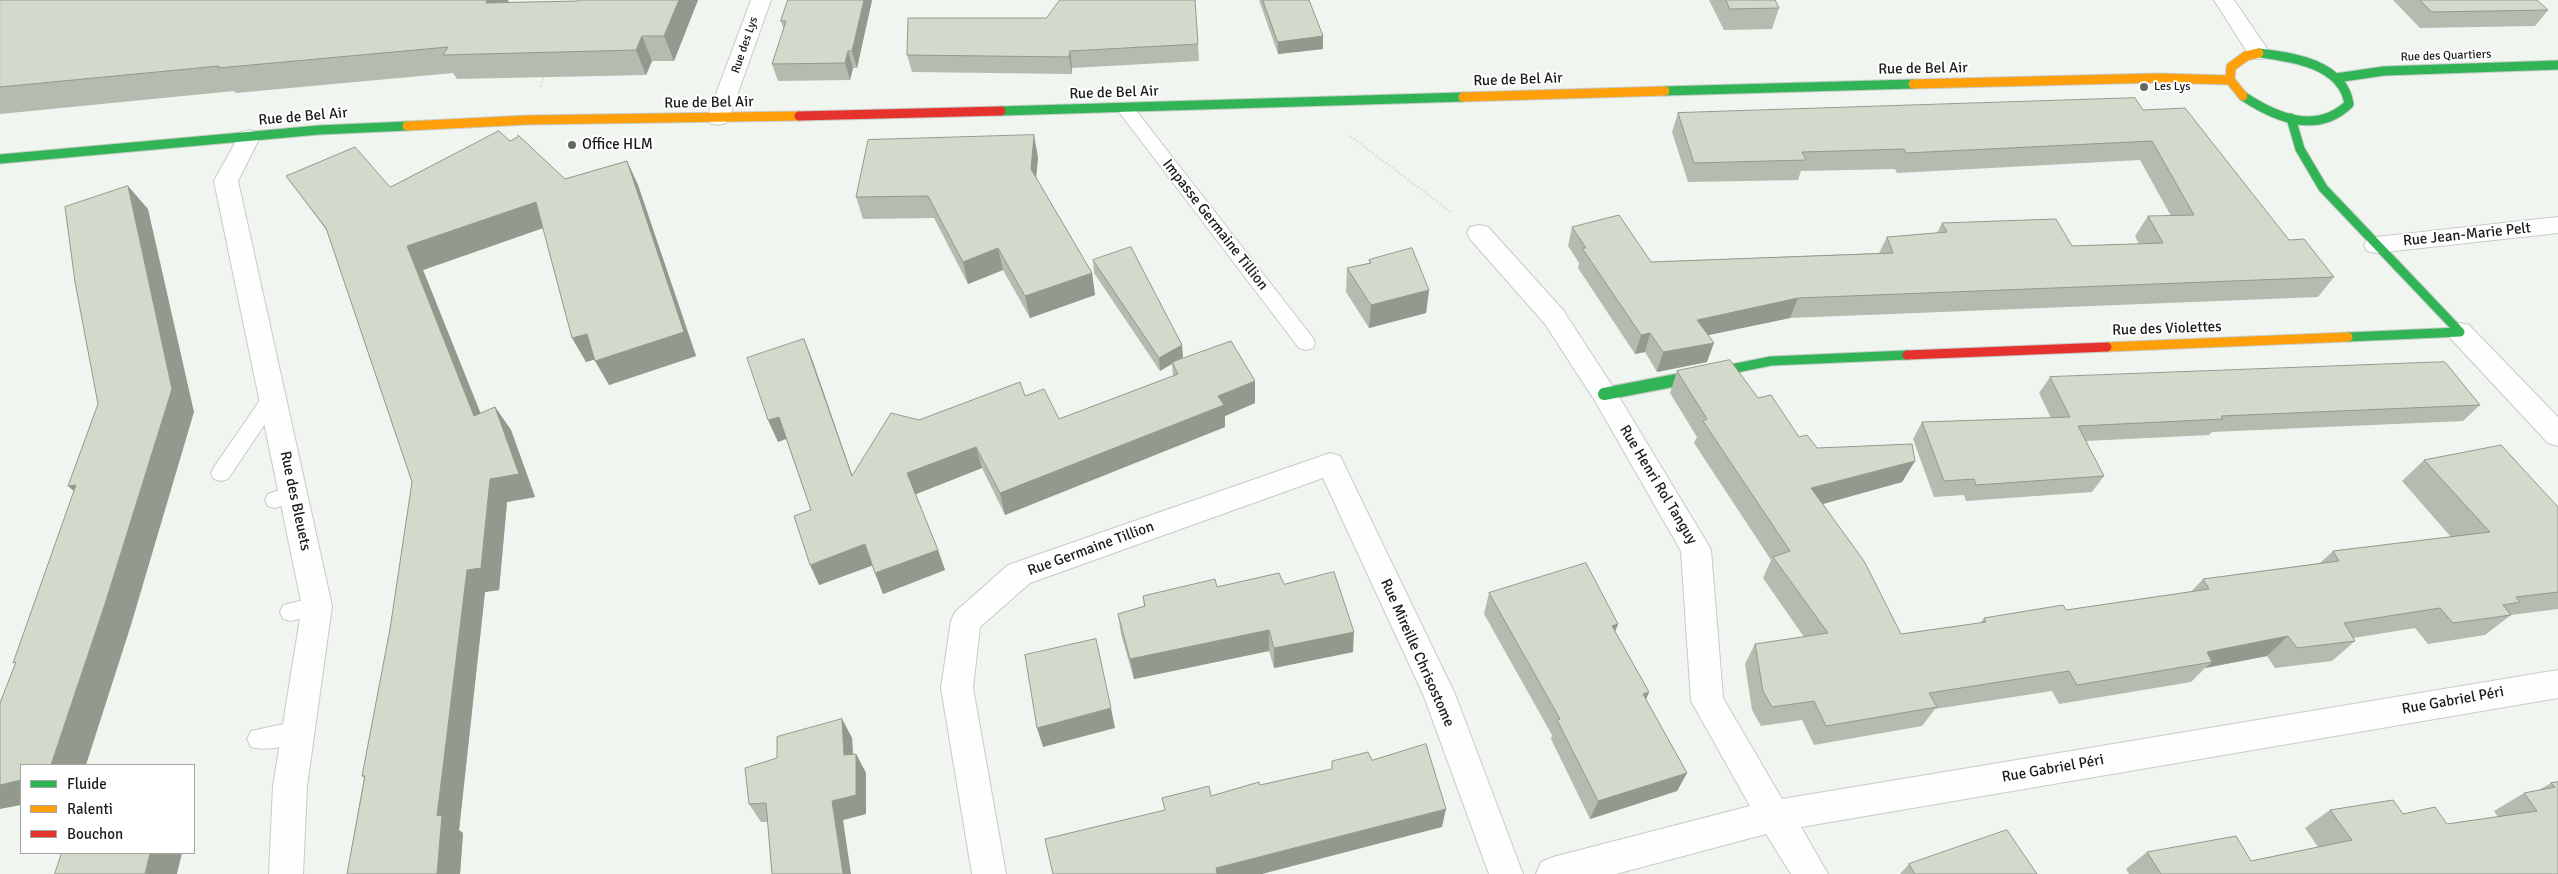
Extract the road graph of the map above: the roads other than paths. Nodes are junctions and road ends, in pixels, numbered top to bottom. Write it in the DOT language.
graph roads {
  1 [pos="761,0"];
  2 [pos="2224,0"];
  3 [pos="2259,53"];
  4 [pos="2558,66"];
  5 [pos="2336,78"];
  6 [pos="2230,80"];
  7 [pos="1125,108"];
  8 [pos="718,118"];
  9 [pos="2291,118"];
  10 [pos="249,137"];
  11 [pos="0,159"];
  12 [pos="2558,225"];
  13 [pos="1479,233"];
  14 [pos="2376,245"];
  15 [pos="2460,332"];
  16 [pos="1306,343"];
  17 [pos="1604,394"];
  18 [pos="272,398"];
  19 [pos="2558,436"];
  20 [pos="1330,464"];
  21 [pos="221,472"];
  22 [pos="2558,684"];
  23 [pos="298,732"];
  24 [pos="259,739"];
  25 [pos="1774,816"];
  26 [pos="286,874"];
  27 [pos="989,874"];
  28 [pos="1506,874"];
  29 [pos="1553,874"];
  30 [pos="1811,874"];
  1 -- 8 [label="street, Rue des Lys"];
  2 -- 3 [label="street"];
  3 -- 5 [label="main road"];
  3 -- 6 [label="main road"];
  4 -- 5 [label="main road, Rue des Quartiers"];
  5 -- 9 [label="main road"];
  6 -- 7 [label="main road, Rue de Bel Air"];
  6 -- 9 [label="main road"];
  7 -- 8 [label="main road, Rue de Bel Air"];
  7 -- 16 [label="lane, Impasse Germaine Tillion"];
  8 -- 10 [label="main road, Rue de Bel Air"];
  9 -- 14 [label="main road"];
  10 -- 11 [label="main road, Rue de Bel Air"];
  10 -- 18 [label="street, Rue des Bleuets"];
  12 -- 14 [label="street, Rue Jean-Marie Pelt"];
  13 -- 17 [label="street, Rue Henri Rol Tanguy"];
  14 -- 15 [label="main road"];
  15 -- 17 [label="main road, Rue des Violettes"];
  15 -- 19 [label="street"];
  17 -- 25 [label="street, Rue Henri Rol Tanguy"];
  18 -- 21 [label="lane"];
  18 -- 23 [label="street, Rue des Bleuets"];
  20 -- 27 [label="street, Rue Germaine Tillion"];
  20 -- 28 [label="street, Rue Mireille Chrisostome"];
  22 -- 25 [label="street, Rue Gabriel Péri"];
  23 -- 24 [label="lane"];
  23 -- 26 [label="street, Rue des Bleuets"];
  25 -- 29 [label="street, Rue Gabriel Péri"];
  25 -- 30 [label="street, Rue Henri Rol Tanguy"];
}
